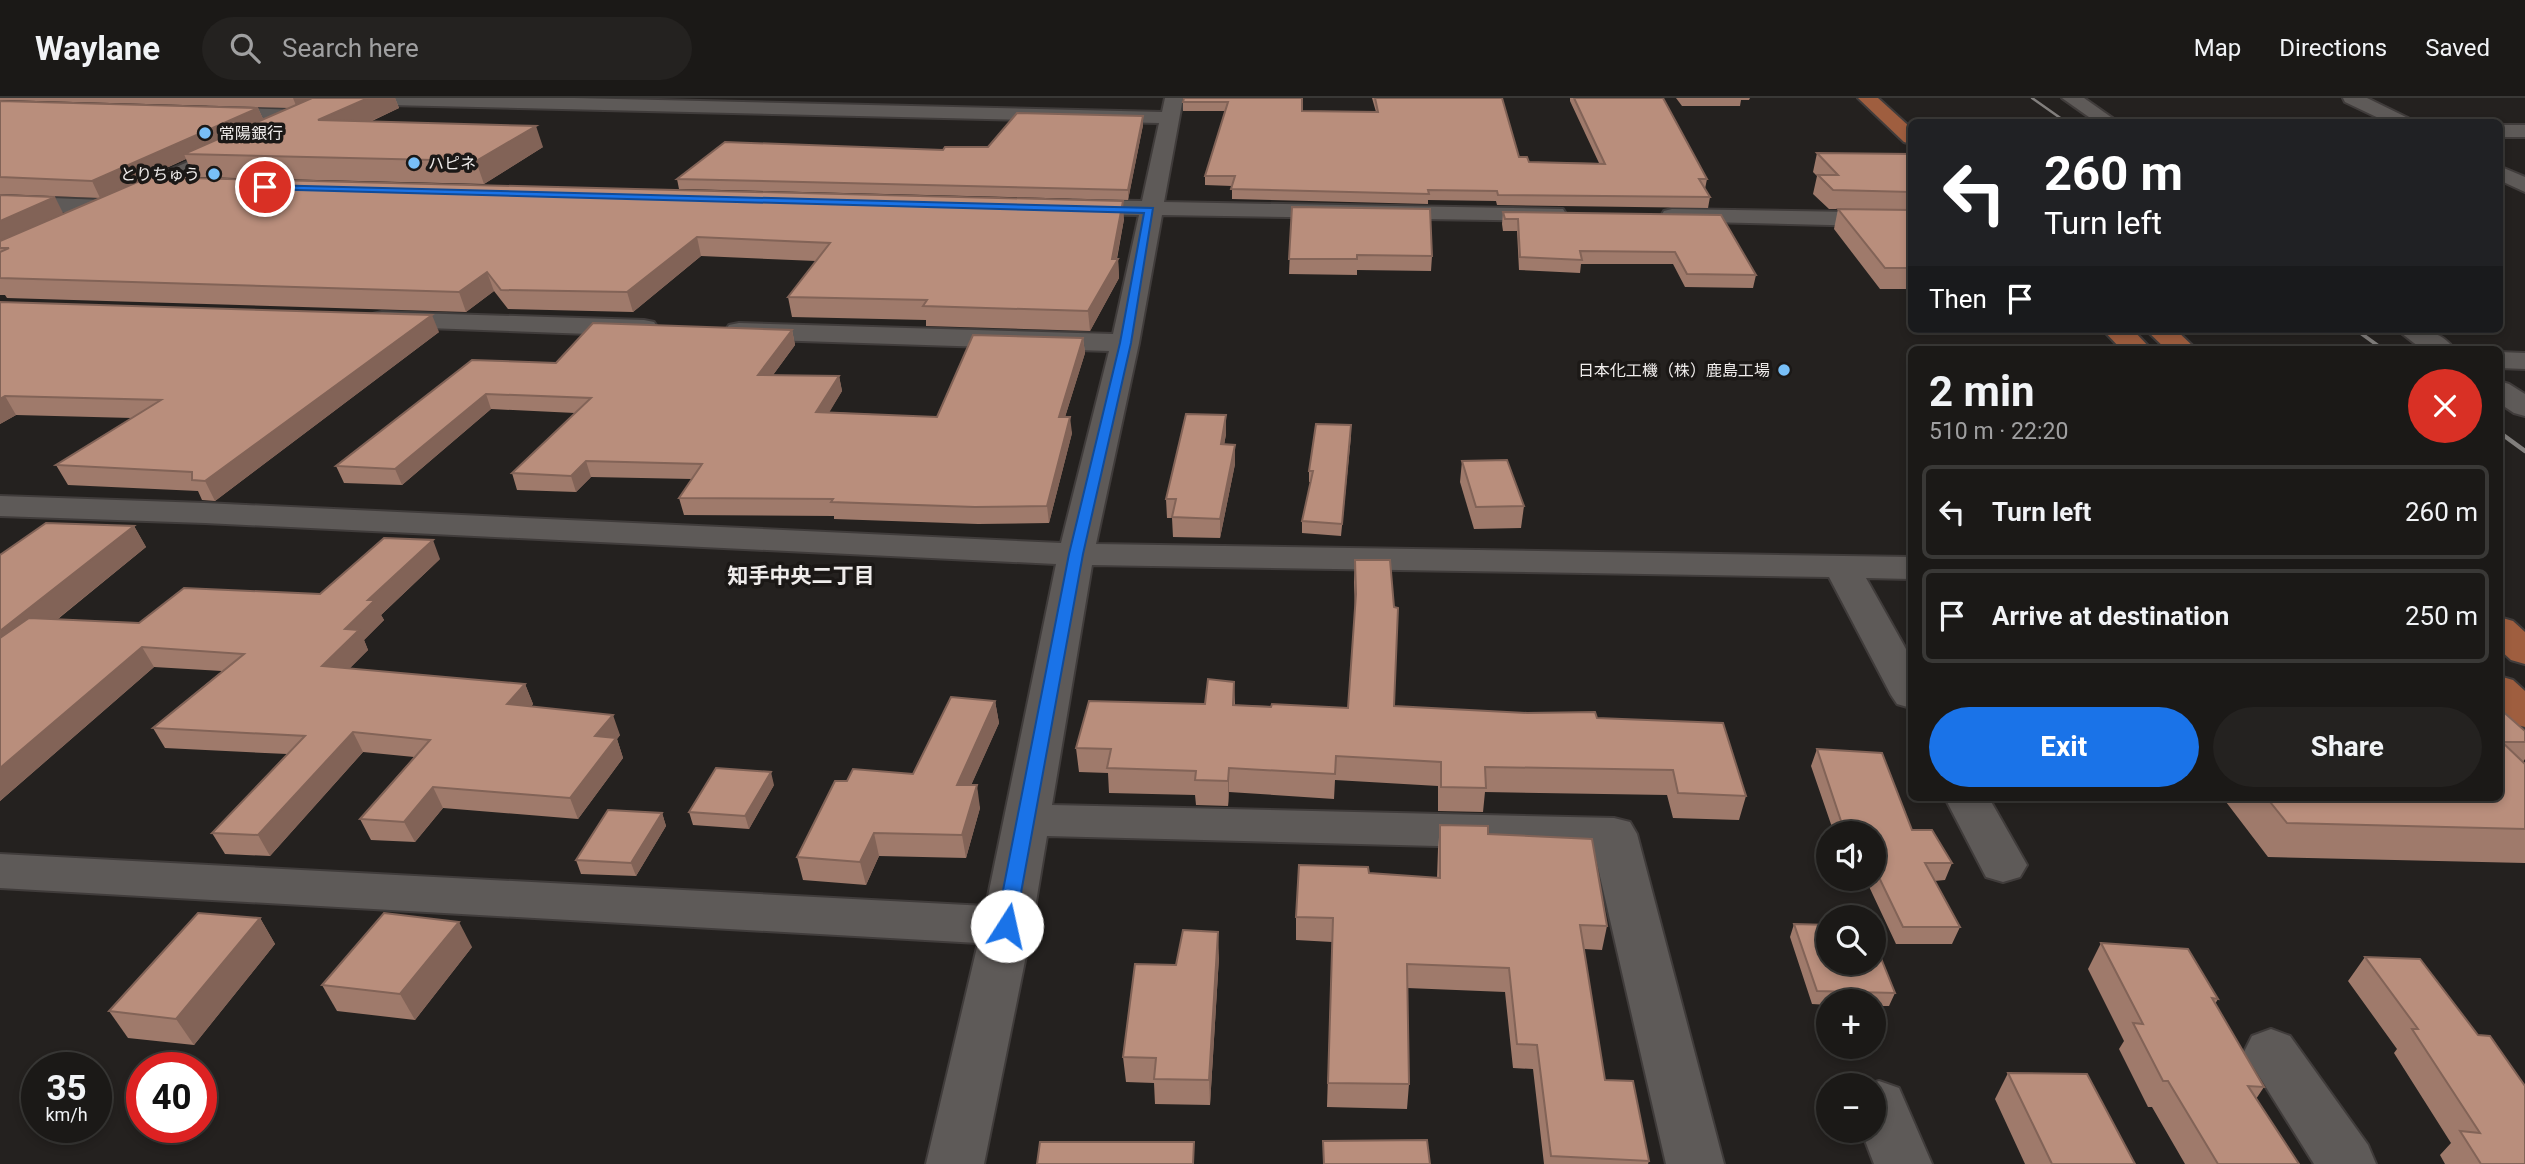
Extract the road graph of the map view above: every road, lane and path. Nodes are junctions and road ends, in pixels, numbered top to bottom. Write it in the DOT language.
graph roads {
  1 [pos="342,98"];
  2 [pos="1867,98"];
  3 [pos="2071,98"];
  4 [pos="2352,98"];
  5 [pos="1172,108"];
  6 [pos="191,112"];
  7 [pos="302,116"];
  8 [pos="2103,119"];
  9 [pos="2395,119"];
  10 [pos="2503,131"];
  11 [pos="2525,131"];
  12 [pos="1908,135"];
  13 [pos="2503,174"];
  14 [pos="154,185"];
  15 [pos="2525,185"];
  16 [pos="209,186"];
  17 [pos="0,203"];
  18 [pos="1049,206"];
  19 [pos="104,207"];
  20 [pos="1150,210"];
  21 [pos="1579,214"];
  22 [pos="1648,216"];
  23 [pos="1908,220"];
  24 [pos="58,229"];
  25 [pos="361,319"];
  26 [pos="667,329"];
  27 [pos="708,330"];
  28 [pos="2120,333"];
  29 [pos="2164,333"];
  30 [pos="2416,333"];
  31 [pos="1125,343"];
  32 [pos="2134,346"];
  33 [pos="2178,346"];
  34 [pos="2435,346"];
  35 [pos="2503,360"];
  36 [pos="2525,361"];
  37 [pos="2503,393"];
  38 [pos="2525,407"];
  39 [pos="0,506"];
  40 [pos="1076,554"];
  41 [pos="1842,567"];
  42 [pos="1908,568"];
  43 [pos="2503,633"];
  44 [pos="2525,652"];
  45 [pos="1908,689"];
  46 [pos="2503,693"];
  47 [pos="2525,714"];
  48 [pos="1968,801"];
  49 [pos="1026,820"];
  50 [pos="2003,865"];
  51 [pos="0,871"];
  52 [pos="1007,926"];
  53 [pos="2270,1052"];
  54 [pos="1886,1122"];
  55 [pos="954,1164"];
  56 [pos="1695,1164"];
  57 [pos="1903,1164"];
  58 [pos="2347,1164"];
  1 -- 5 [label="street"];
  1 -- 7 [label="street"];
  2 -- 12 [label="main road"];
  3 -- 8 [label="street"];
  4 -- 9 [label="street"];
  5 -- 20 [label="street"];
  6 -- 7 [label="street"];
  7 -- 14 [label="street"];
  10 -- 11 [label="street"];
  13 -- 15 [label="street"];
  14 -- 16 [label="street"];
  14 -- 19 [label="street"];
  17 -- 19 [label="street"];
  18 -- 20 [label="street"];
  19 -- 24 [label="street"];
  20 -- 21 [label="street"];
  20 -- 31 [label="street"];
  22 -- 23 [label="street"];
  25 -- 26 [label="street"];
  27 -- 31 [label="street"];
  28 -- 32 [label="main road"];
  29 -- 33 [label="main road"];
  30 -- 34 [label="street"];
  31 -- 40 [label="street"];
  35 -- 36 [label="street"];
  37 -- 38 [label="street"];
  39 -- 40 [label="street"];
  40 -- 41 [label="street"];
  40 -- 49 [label="street"];
  41 -- 42 [label="street"];
  41 -- 45 [label="street"];
  43 -- 44 [label="main road"];
  46 -- 47 [label="main road"];
  48 -- 50 [label="street"];
  49 -- 52 [label="street"];
  49 -- 56 [label="street"];
  51 -- 52 [label="street"];
  52 -- 55 [label="street"];
  53 -- 58 [label="street"];
  54 -- 57 [label="street"];
}
